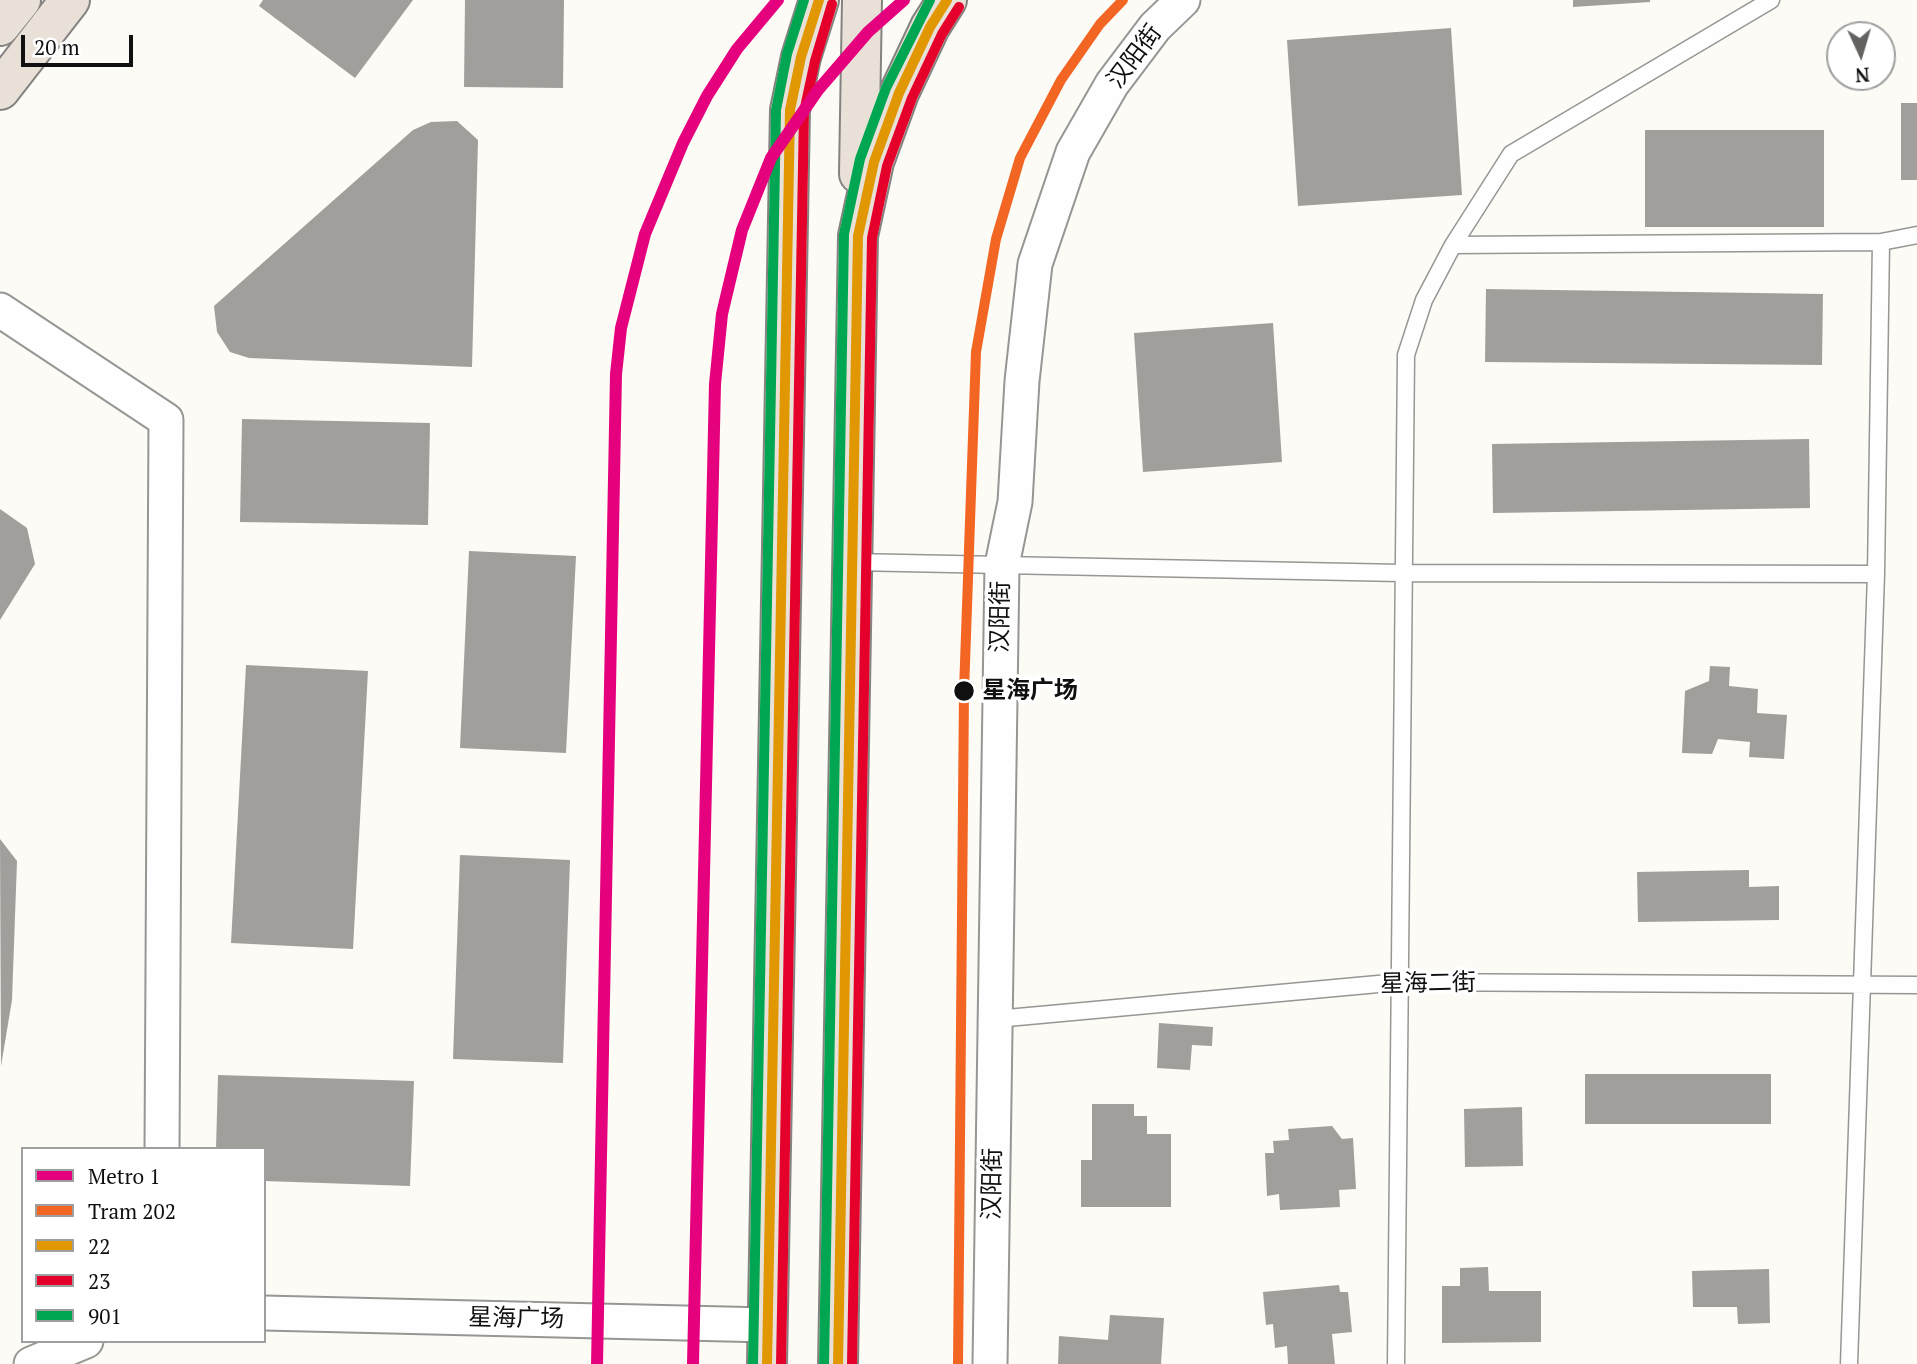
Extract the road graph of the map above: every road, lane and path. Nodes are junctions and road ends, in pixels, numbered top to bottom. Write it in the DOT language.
graph roads {
  1 [pos="21,0"];
  2 [pos="71,0"];
  3 [pos="792,0"];
  4 [pos="819,0"];
  5 [pos="862,0"];
  6 [pos="947,0"];
  7 [pos="1183,0"];
  8 [pos="1770,0"];
  9 [pos="0,26"];
  10 [pos="0,90"];
  11 [pos="790,110"];
  12 [pos="1917,235"];
  13 [pos="858,236"];
  14 [pos="1881,242"];
  15 [pos="1453,245"];
  16 [pos="0,310"];
  17 [pos="852,562"];
  18 [pos="1002,565"];
  19 [pos="1401,573"];
  20 [pos="1876,574"];
  21 [pos="1400,982"];
  22 [pos="1917,985"];
  23 [pos="1862,986"];
  24 [pos="996,1019"];
  25 [pos="162,1147"];
  26 [pos="266,1313"];
  27 [pos="768,1325"];
  28 [pos="81,1343"];
  29 [pos="31,1364"];
  30 [pos="767,1364"];
  31 [pos="838,1364"];
  32 [pos="990,1364"];
  33 [pos="1396,1364"];
  34 [pos="1849,1364"];
  1 -- 9 [label="highway"];
  2 -- 10 [label="highway"];
  3 -- 11 [label="highway"];
  4 -- 11 [label="highway"];
  5 -- 13 [label="highway"];
  6 -- 13 [label="highway"];
  7 -- 18 [label="street, 汉阳街"];
  8 -- 15 [label="lane"];
  11 -- 27 [label="highway"];
  12 -- 14 [label="lane"];
  13 -- 17 [label="highway"];
  14 -- 15 [label="lane"];
  14 -- 20 [label="lane"];
  15 -- 19 [label="lane"];
  16 -- 25 [label="street"];
  17 -- 18 [label="lane"];
  17 -- 31 [label="highway"];
  18 -- 19 [label="lane"];
  18 -- 24 [label="street, 汉阳街"];
  19 -- 20 [label="lane"];
  19 -- 21 [label="lane"];
  20 -- 23 [label="lane"];
  21 -- 23 [label="lane, 星海二街"];
  21 -- 24 [label="lane, 星海二街"];
  21 -- 33 [label="lane"];
  22 -- 23 [label="lane, 星海二街"];
  23 -- 34 [label="lane"];
  24 -- 32 [label="street, 汉阳街"];
  26 -- 27 [label="street, 星海广场"];
  27 -- 30 [label="highway"];
  28 -- 29 [label="street"];
}
